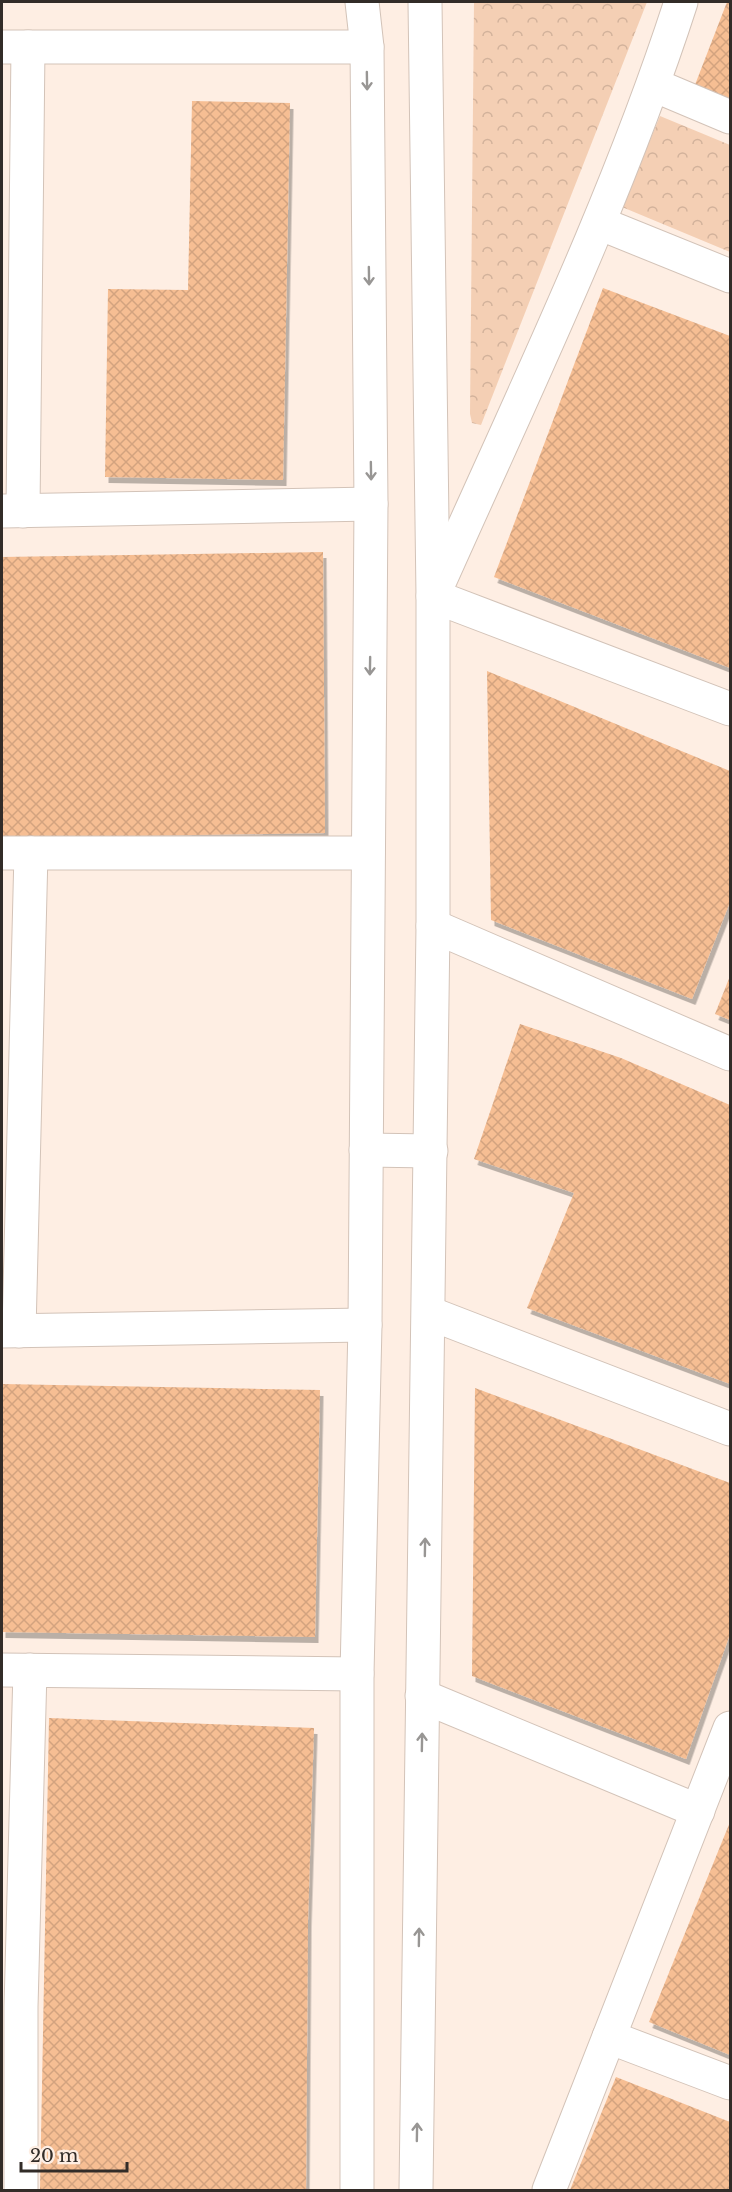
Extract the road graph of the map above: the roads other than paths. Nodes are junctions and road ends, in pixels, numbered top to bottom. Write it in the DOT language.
graph roads {
  1 [pos="362,2"];
  2 [pos="425,2"];
  3 [pos="681,2"];
  4 [pos="15,47"];
  5 [pos="367,47"];
  6 [pos="654,85"];
  7 [pos="730,117"];
  8 [pos="600,223"];
  9 [pos="730,276"];
  10 [pos="371,504"];
  11 [pos="12,511"];
  12 [pos="433,596"];
  13 [pos="730,709"];
  14 [pos="16,853"];
  15 [pos="368,853"];
  16 [pos="433,926"];
  17 [pos="730,1054"];
  18 [pos="366,1150"];
  19 [pos="431,1151"];
  20 [pos="429,1313"];
  21 [pos="364,1325"];
  22 [pos="10,1331"];
  23 [pos="730,1429"];
  24 [pos="16,1670"];
  25 [pos="357,1674"];
  26 [pos="422,1696"];
  27 [pos="730,1728"];
  28 [pos="698,1811"];
  29 [pos="11,2007"];
  30 [pos="609,2037"];
  31 [pos="730,2083"];
  32 [pos="21,2190"];
  33 [pos="357,2190"];
  34 [pos="416,2190"];
  35 [pos="549,2190"];
  1 -- 5 [label="street"];
  2 -- 12 [label="street"];
  3 -- 6 [label="street"];
  4 -- 5 [label="street"];
  4 -- 11 [label="street"];
  5 -- 10 [label="street, one-way"];
  6 -- 7 [label="street"];
  6 -- 8 [label="street"];
  8 -- 9 [label="street"];
  8 -- 12 [label="street"];
  10 -- 11 [label="street"];
  10 -- 15 [label="street, one-way"];
  12 -- 13 [label="street"];
  12 -- 16 [label="street"];
  14 -- 15 [label="street"];
  14 -- 22 [label="street"];
  15 -- 18 [label="street"];
  16 -- 17 [label="street"];
  16 -- 19 [label="street"];
  18 -- 19 [label="street"];
  18 -- 21 [label="street"];
  19 -- 20 [label="street"];
  20 -- 23 [label="street"];
  26 -- 20 [label="street, one-way"];
  21 -- 22 [label="street"];
  21 -- 25 [label="street"];
  24 -- 25 [label="street"];
  24 -- 29 [label="street"];
  25 -- 33 [label="street"];
  26 -- 28 [label="street"];
  34 -- 26 [label="street, one-way"];
  27 -- 28 [label="street"];
  28 -- 30 [label="street"];
  29 -- 32 [label="street"];
  30 -- 31 [label="street"];
  30 -- 35 [label="street"];
}
